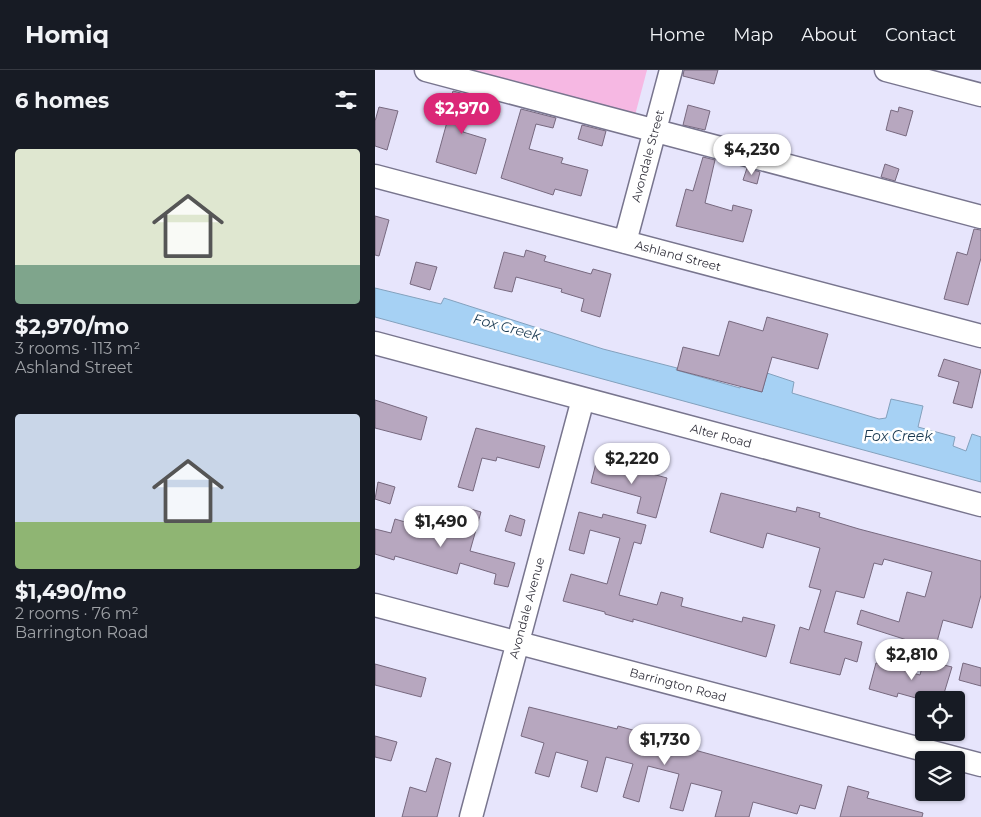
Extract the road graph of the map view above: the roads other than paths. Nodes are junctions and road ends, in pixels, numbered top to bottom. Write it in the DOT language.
graph roads {
  1 [pos="426,70"];
  2 [pos="671,70"];
  3 [pos="887,70"];
  4 [pos="981,95"];
  5 [pos="655,131"];
  6 [pos="375,176"];
  7 [pos="981,217"];
  8 [pos="625,242"];
  9 [pos="981,336"];
  10 [pos="375,344"];
  11 [pos="583,399"];
  12 [pos="981,504"];
  13 [pos="375,605"];
  14 [pos="518,642"];
  15 [pos="981,765"];
  16 [pos="471,817"];
  1 -- 5 [label="street"];
  2 -- 5 [label="street, Avondale Street"];
  3 -- 4 [label="street"];
  5 -- 7 [label="street"];
  5 -- 8 [label="street, Avondale Street"];
  6 -- 8 [label="street, Ashland Street"];
  8 -- 9 [label="street, Ashland Street"];
  10 -- 11 [label="street, Alter Road"];
  11 -- 12 [label="street, Alter Road"];
  11 -- 14 [label="street, Avondale Avenue"];
  13 -- 14 [label="street, Barrington Road"];
  14 -- 15 [label="street, Barrington Road"];
  14 -- 16 [label="street, Avondale Avenue"];
}
